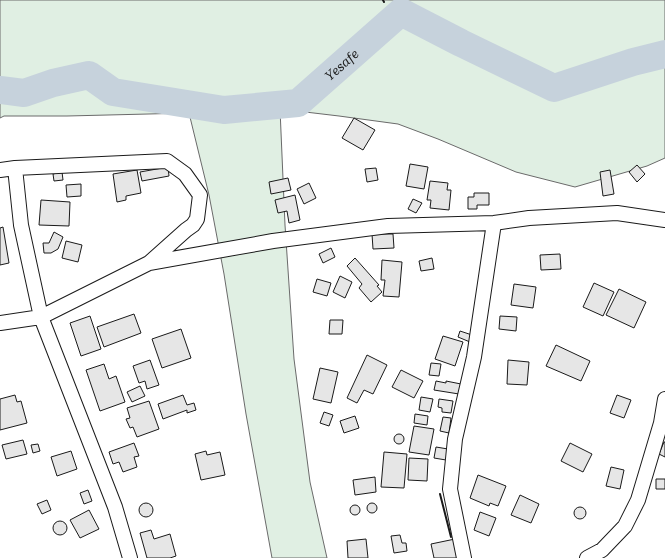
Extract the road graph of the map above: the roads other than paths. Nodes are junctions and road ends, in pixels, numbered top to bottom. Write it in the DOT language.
graph roads {
  1 [pos="15,168"];
  2 [pos="0,170"];
  3 [pos="665,220"];
  4 [pos="494,223"];
  5 [pos="149,263"];
  6 [pos="41,317"];
  7 [pos="0,323"];
  8 [pos="665,399"];
  9 [pos="130,558"];
  10 [pos="464,558"];
  11 [pos="587,558"];
  1 -- 2 [label="street"];
  1 -- 5 [label="street"];
  1 -- 6 [label="street"];
  3 -- 4 [label="street"];
  4 -- 5 [label="street"];
  4 -- 10 [label="street"];
  5 -- 6 [label="street"];
  6 -- 7 [label="street"];
  6 -- 9 [label="street"];
  8 -- 11 [label="street"];
}
